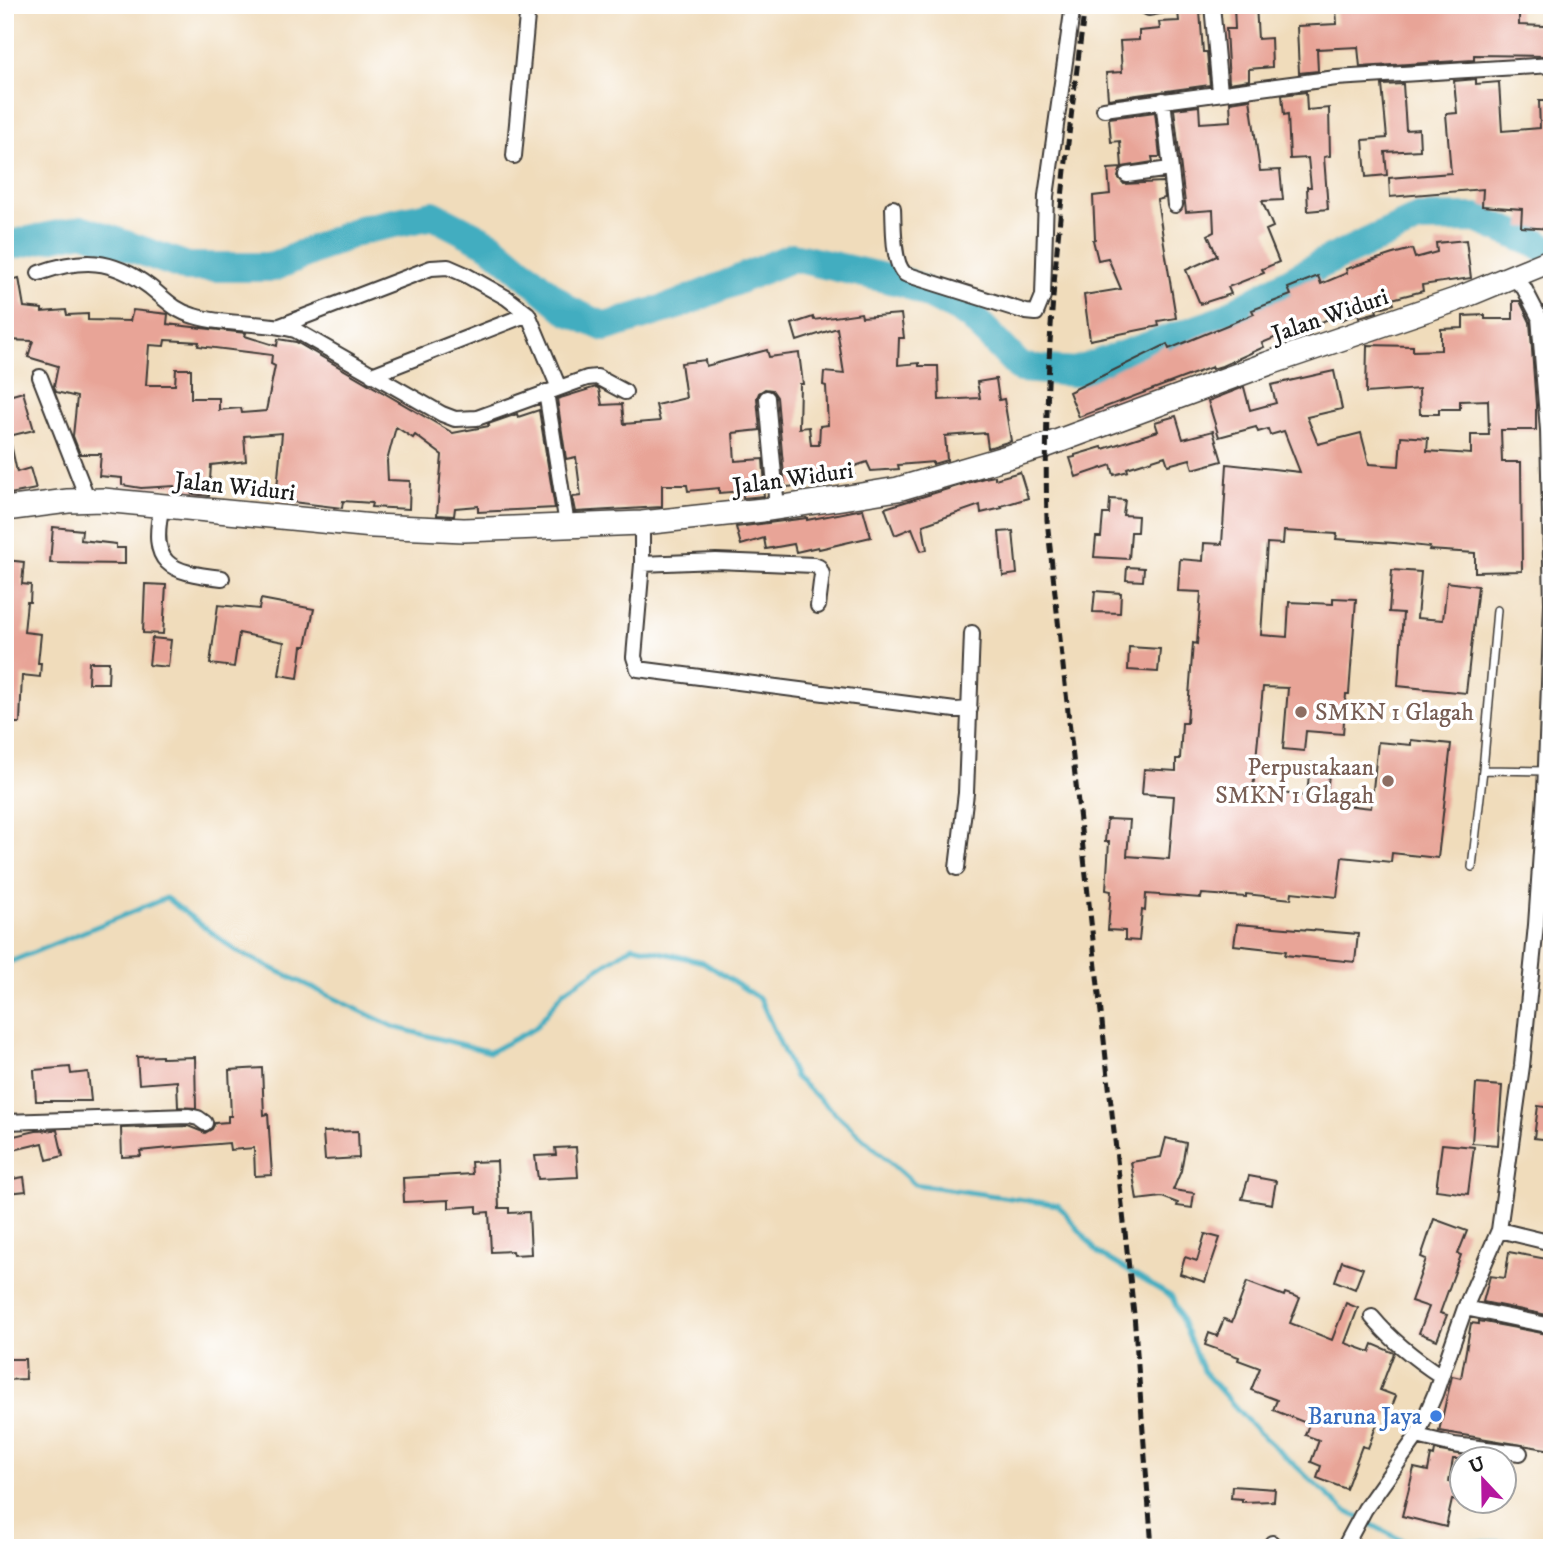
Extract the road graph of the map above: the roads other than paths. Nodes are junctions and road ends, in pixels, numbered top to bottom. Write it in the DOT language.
graph roads {
  1 [pos="528,5"];
  2 [pos="1073,5"];
  3 [pos="1143,5"];
  4 [pos="1166,5"];
  5 [pos="1212,5"];
  6 [pos="1552,65"];
  7 [pos="1220,92"];
  8 [pos="1163,100"];
  9 [pos="1104,108"];
  10 [pos="514,156"];
  11 [pos="1170,169"];
  12 [pos="1127,175"];
  13 [pos="1175,205"];
  14 [pos="893,208"];
  15 [pos="1552,260"];
  16 [pos="39,273"];
  17 [pos="1517,275"];
  18 [pos="528,314"];
  19 [pos="1546,318"];
  20 [pos="280,326"];
  21 [pos="372,375"];
  22 [pos="40,377"];
  23 [pos="552,390"];
  24 [pos="625,392"];
  25 [pos="767,398"];
  26 [pos="1550,427"];
  27 [pos="81,500"];
  28 [pos="777,508"];
  29 [pos="5,509"];
  30 [pos="160,511"];
  31 [pos="567,525"];
  32 [pos="642,529"];
  33 [pos="642,561"];
  34 [pos="222,579"];
  35 [pos="818,606"];
  36 [pos="1497,610"];
  37 [pos="972,632"];
  38 [pos="970,709"];
  39 [pos="1483,770"];
  40 [pos="1546,771"];
  41 [pos="1549,793"];
  42 [pos="1472,867"];
  43 [pos="957,868"];
  44 [pos="5,1122"];
  45 [pos="205,1123"];
  46 [pos="1499,1230"];
  47 [pos="1552,1243"];
  48 [pos="1465,1308"];
  49 [pos="1372,1317"];
  50 [pos="1552,1326"];
  51 [pos="1441,1376"];
  52 [pos="1417,1436"];
  53 [pos="1520,1453"];
  54 [pos="1345,1546"];
  1 -- 10 [label="street"];
  2 -- 14 [label="street"];
  3 -- 4 [label="street"];
  5 -- 7 [label="street"];
  6 -- 7 [label="street"];
  7 -- 8 [label="street"];
  8 -- 9 [label="street"];
  8 -- 11 [label="street"];
  11 -- 12 [label="street"];
  11 -- 13 [label="street"];
  15 -- 17 [label="main road, Jalan Widuri"];
  16 -- 20 [label="street"];
  17 -- 19 [label="street"];
  17 -- 28 [label="main road, Jalan Widuri"];
  18 -- 20 [label="street"];
  18 -- 21 [label="street"];
  18 -- 23 [label="street"];
  19 -- 26 [label="street"];
  20 -- 21 [label="street"];
  21 -- 23 [label="street"];
  22 -- 27 [label="street"];
  23 -- 24 [label="street"];
  23 -- 31 [label="street"];
  25 -- 28 [label="street"];
  26 -- 40 [label="street"];
  27 -- 29 [label="main road, Jalan Widuri"];
  27 -- 30 [label="main road, Jalan Widuri"];
  28 -- 32 [label="main road, Jalan Widuri"];
  30 -- 31 [label="main road, Jalan Widuri"];
  30 -- 34 [label="street"];
  31 -- 32 [label="main road, Jalan Widuri"];
  32 -- 33 [label="street"];
  33 -- 35 [label="street"];
  33 -- 38 [label="street"];
  36 -- 39 [label="lane"];
  37 -- 38 [label="street"];
  38 -- 43 [label="street"];
  39 -- 40 [label="lane"];
  39 -- 42 [label="lane"];
  40 -- 41 [label="street"];
  41 -- 46 [label="street"];
  44 -- 45 [label="street"];
  46 -- 47 [label="street"];
  46 -- 48 [label="street"];
  48 -- 50 [label="street"];
  48 -- 51 [label="street"];
  49 -- 51 [label="street"];
  51 -- 52 [label="street"];
  52 -- 53 [label="street"];
  52 -- 54 [label="street"];
}
